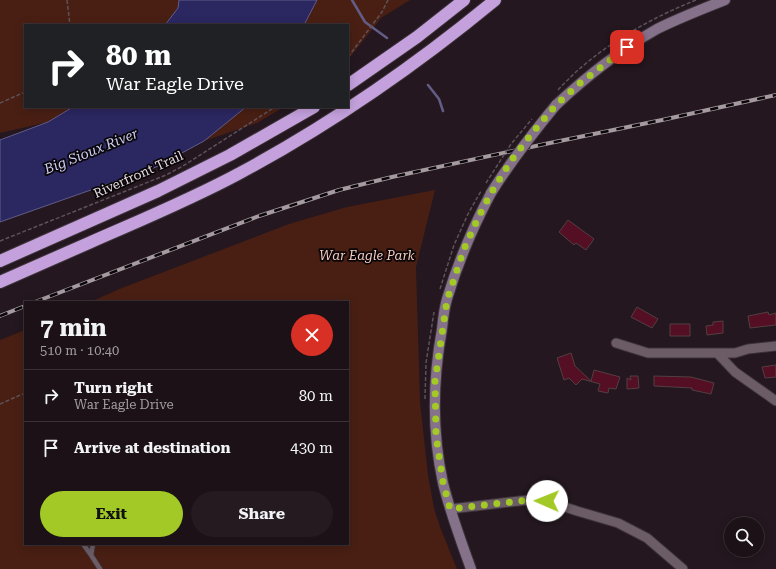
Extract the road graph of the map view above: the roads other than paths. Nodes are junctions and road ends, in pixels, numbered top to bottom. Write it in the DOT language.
graph roads {
  1 [pos="464,0"];
  2 [pos="495,0"];
  3 [pos="725,0"];
  4 [pos="349,84"];
  5 [pos="312,108"];
  6 [pos="0,260"];
  7 [pos="0,282"];
  8 [pos="616,343"];
  9 [pos="776,346"];
  10 [pos="718,354"];
  11 [pos="776,400"];
  12 [pos="450,509"];
  13 [pos="84,545"];
  14 [pos="93,545"];
  15 [pos="91,555"];
  16 [pos="100,569"];
  17 [pos="471,569"];
  18 [pos="683,569"];
  1 -- 4 [label="highway"];
  2 -- 7 [label="highway"];
  3 -- 12 [label="main road, bridge"];
  5 -- 6 [label="highway"];
  8 -- 10 [label="street"];
  9 -- 10 [label="street"];
  10 -- 11 [label="street"];
  12 -- 17 [label="main road"];
  12 -- 18 [label="street"];
  13 -- 15 [label="lane"];
  14 -- 15 [label="lane"];
  15 -- 16 [label="lane"];
}
